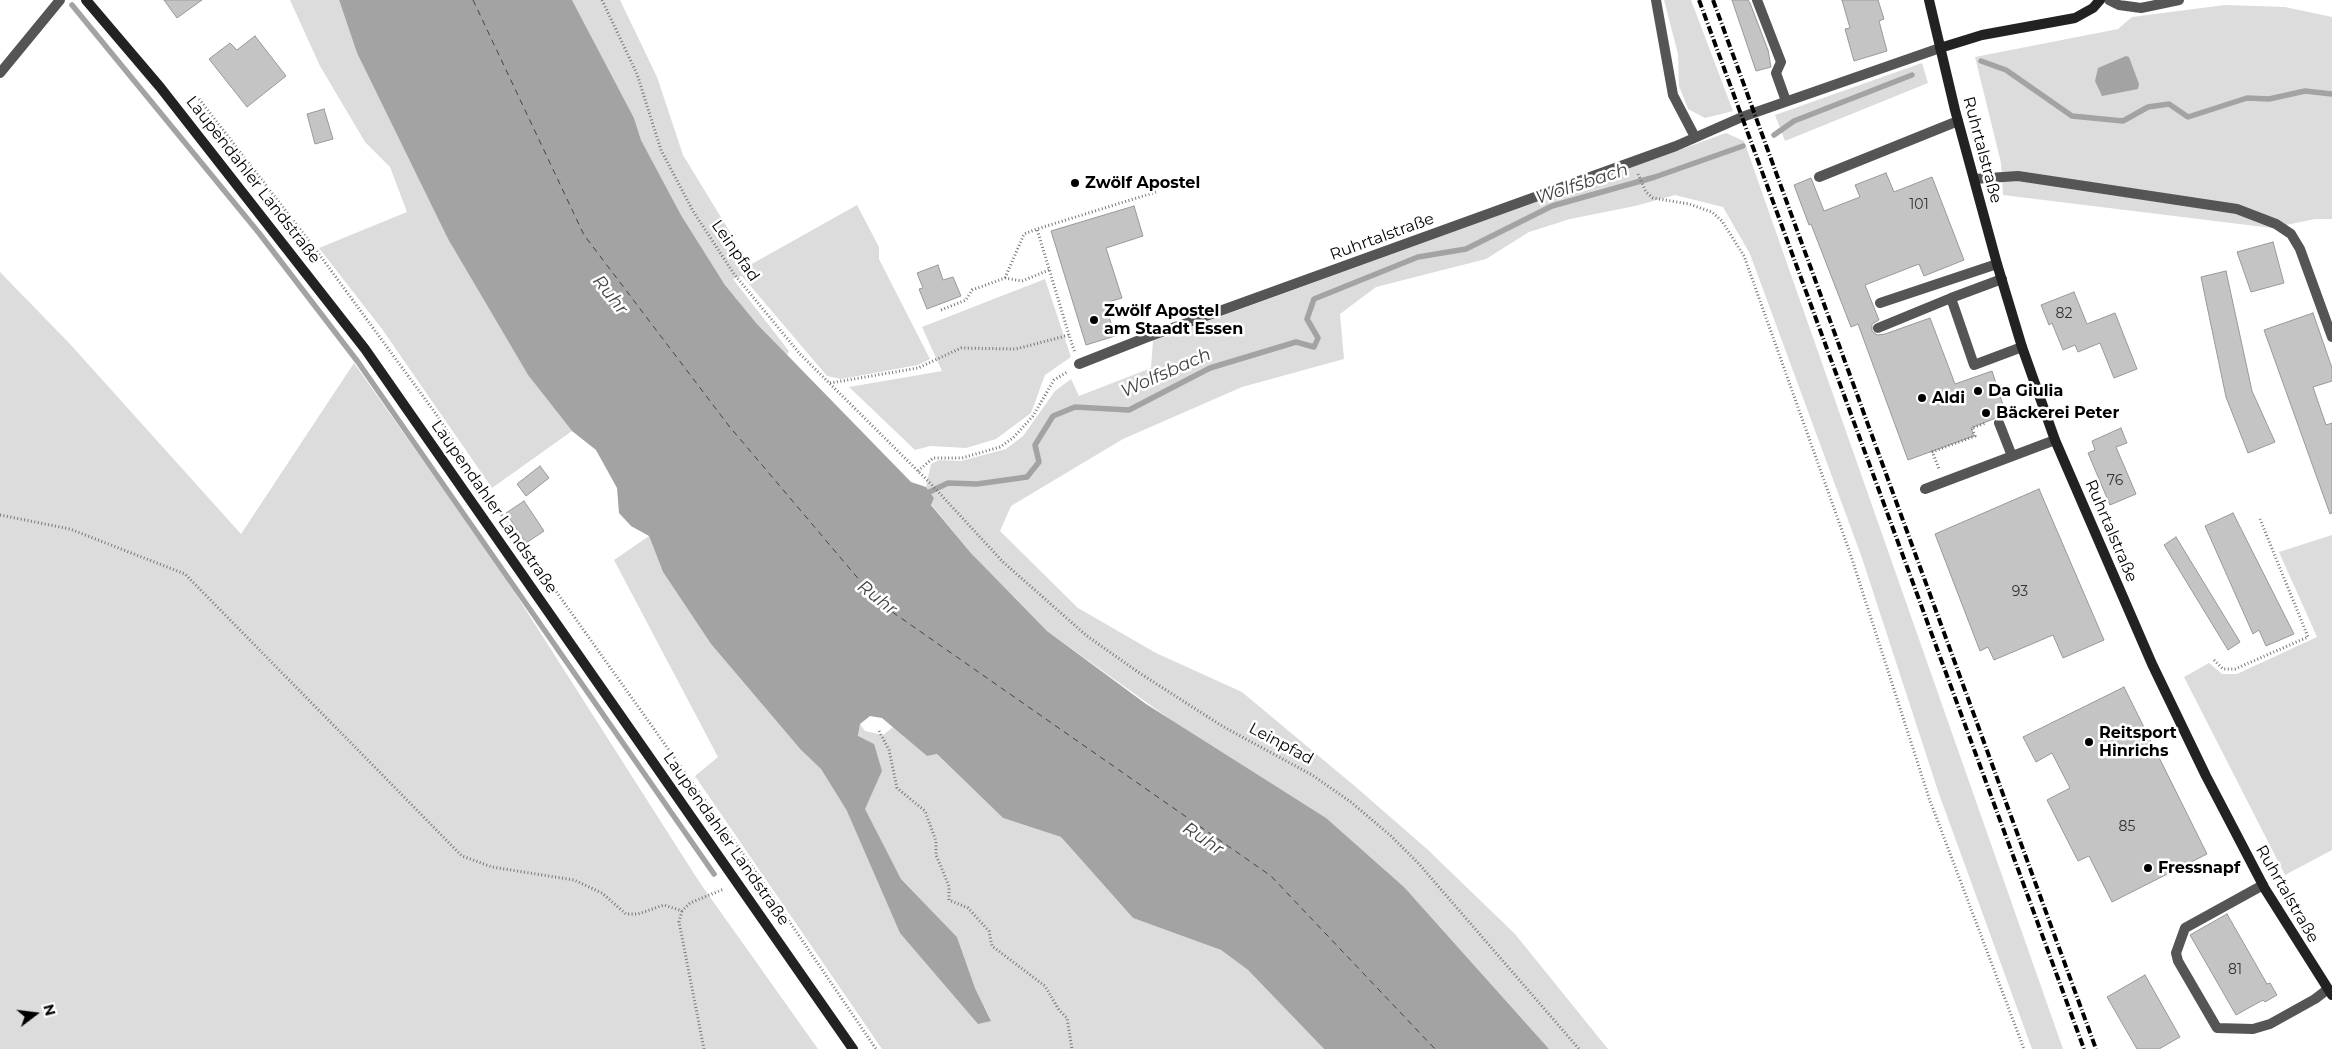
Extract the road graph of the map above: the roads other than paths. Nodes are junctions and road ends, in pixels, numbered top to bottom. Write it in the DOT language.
graph roads {
  1 [pos="60,0"];
  2 [pos="86,0"];
  3 [pos="1656,0"];
  4 [pos="1757,0"];
  5 [pos="1929,0"];
  6 [pos="2100,0"];
  7 [pos="2109,0"];
  8 [pos="2179,0"];
  9 [pos="1940,48"];
  10 [pos="0,73"];
  11 [pos="1786,102"];
  12 [pos="1958,120"];
  13 [pos="1695,137"];
  14 [pos="1819,177"];
  15 [pos="1974,179"];
  16 [pos="1997,264"];
  17 [pos="2002,280"];
  18 [pos="1951,298"];
  19 [pos="1880,303"];
  20 [pos="1878,328"];
  21 [pos="2332,337"];
  22 [pos="2022,347"];
  23 [pos="1079,364"];
  24 [pos="1994,423"];
  25 [pos="2055,440"];
  26 [pos="2012,456"];
  27 [pos="1924,489"];
  28 [pos="2263,885"];
  29 [pos="2330,992"];
  30 [pos="853,1049"];
  1 -- 10 [label="street"];
  2 -- 30 [label="main road, Laupendahler Landstraße"];
  3 -- 13 [label="street"];
  4 -- 11 [label="street"];
  5 -- 9 [label="main road, Ruhrtalstraße"];
  6 -- 9 [label="main road"];
  7 -- 8 [label="street"];
  9 -- 11 [label="street, Ruhrtalstraße"];
  9 -- 12 [label="main road, Ruhrtalstraße"];
  11 -- 13 [label="street, Ruhrtalstraße"];
  12 -- 14 [label="street"];
  12 -- 15 [label="main road, Ruhrtalstraße"];
  13 -- 23 [label="street, Ruhrtalstraße"];
  15 -- 16 [label="main road, Ruhrtalstraße"];
  15 -- 21 [label="street"];
  16 -- 17 [label="main road, Ruhrtalstraße"];
  16 -- 19 [label="street"];
  17 -- 18 [label="street"];
  17 -- 22 [label="main road, Ruhrtalstraße"];
  18 -- 20 [label="street"];
  18 -- 22 [label="street"];
  22 -- 25 [label="main road, Ruhrtalstraße"];
  24 -- 26 [label="street"];
  25 -- 26 [label="street"];
  25 -- 28 [label="main road, Ruhrtalstraße"];
  26 -- 27 [label="street"];
  28 -- 29 [label="main road, Ruhrtalstraße"];
  28 -- 29 [label="street"];
}
